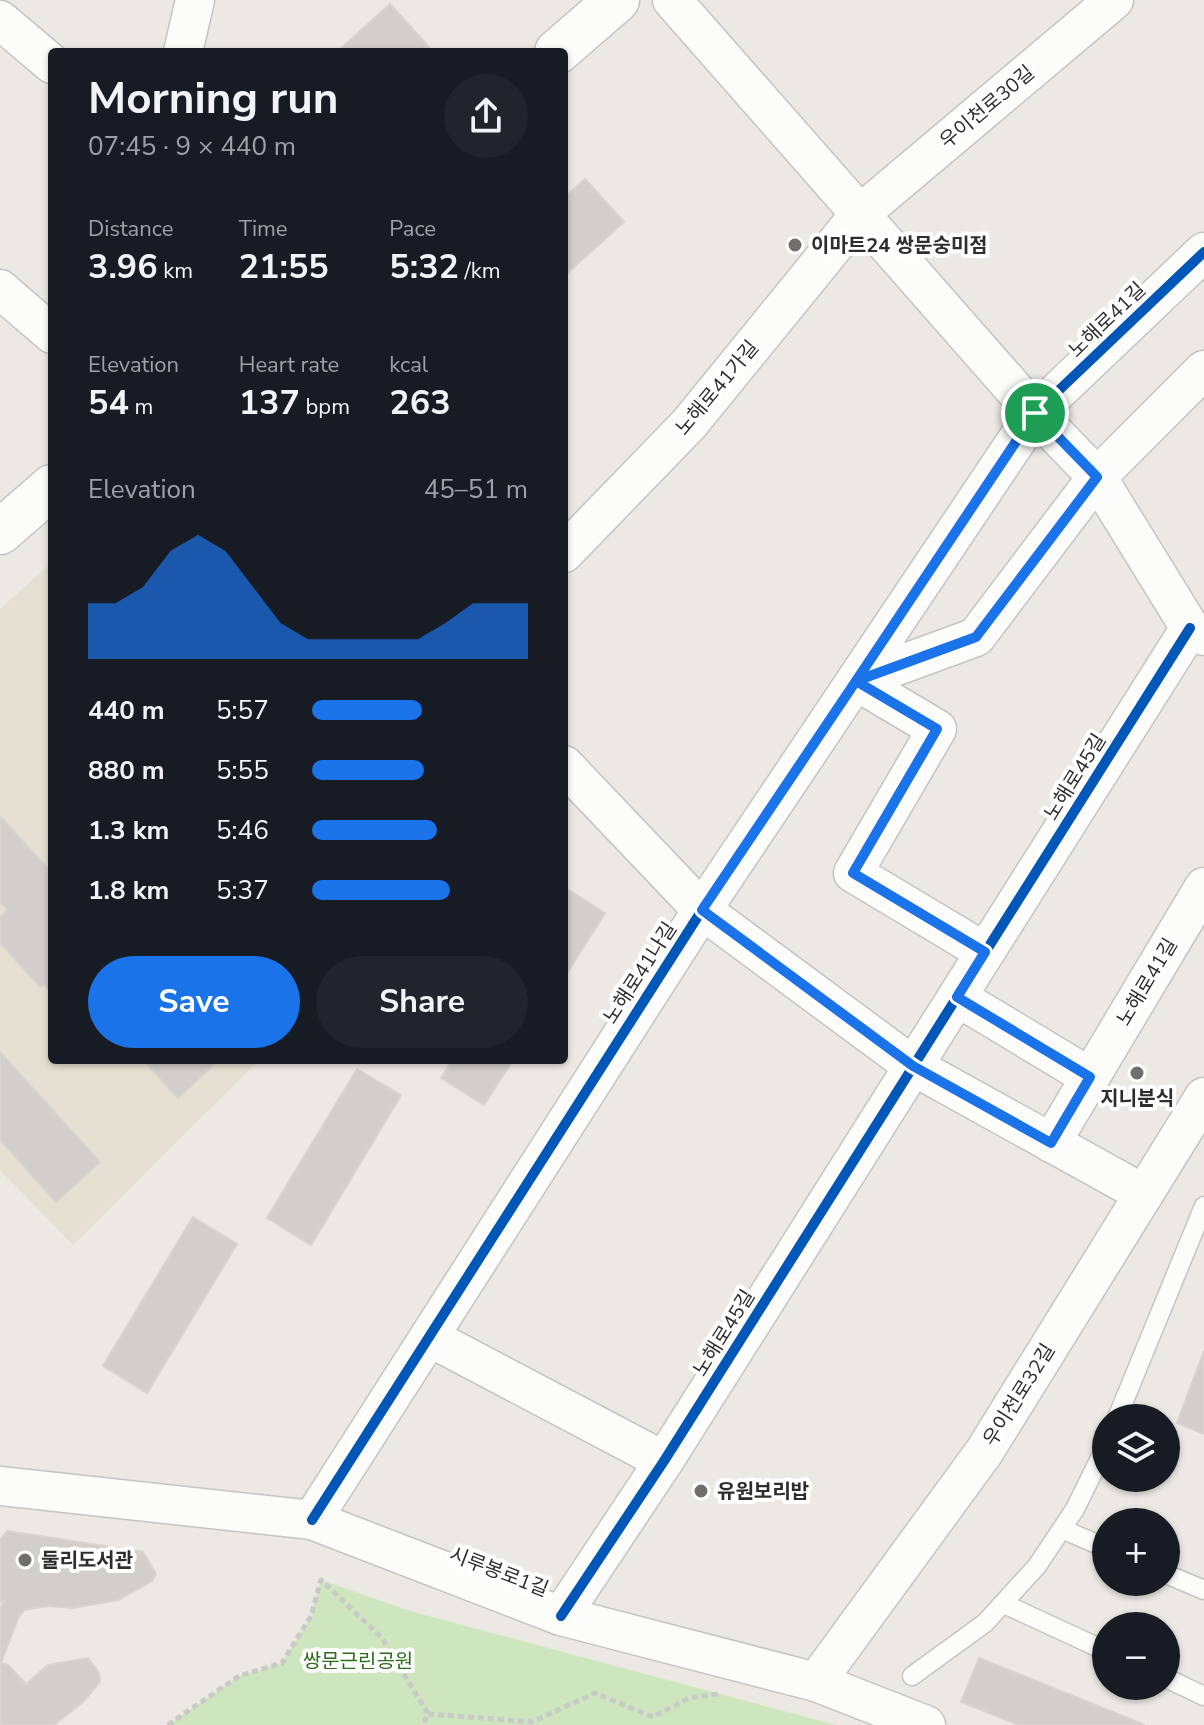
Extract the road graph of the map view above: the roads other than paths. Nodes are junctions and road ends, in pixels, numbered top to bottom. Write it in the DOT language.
graph roads {
  1 [pos="195,0"];
  2 [pos="617,0"];
  3 [pos="672,0"];
  4 [pos="1114,0"];
  5 [pos="0,20"];
  6 [pos="184,48"];
  7 [pos="562,48"];
  8 [pos="48,61"];
  9 [pos="860,214"];
  10 [pos="1204,252"];
  11 [pos="0,289"];
  12 [pos="48,331"];
  13 [pos="1204,370"];
  14 [pos="1035,413"];
  15 [pos="1097,477"];
  16 [pos="48,490"];
  17 [pos="0,532"];
  18 [pos="568,549"];
  19 [pos="1197,632"];
  20 [pos="856,681"];
  21 [pos="568,769"];
  22 [pos="1204,887"];
  23 [pos="702,910"];
  24 [pos="985,952"];
  25 [pos="957,997"];
  26 [pos="913,1066"];
  27 [pos="1090,1077"];
  28 [pos="1204,1097"];
  29 [pos="1051,1143"];
  30 [pos="1144,1194"];
  31 [pos="1204,1206"];
  32 [pos="429,1337"];
  33 [pos="1123,1404"];
  34 [pos="664,1461"];
  35 [pos="1092,1472"];
  36 [pos="0,1486"];
  37 [pos="312,1520"];
  38 [pos="1062,1529"];
  39 [pos="1092,1542"];
  40 [pos="1180,1580"];
  41 [pos="1204,1590"];
  42 [pos="1004,1604"];
  43 [pos="561,1616"];
  44 [pos="1092,1645"];
  45 [pos="912,1676"];
  46 [pos="816,1682"];
  47 [pos="1180,1685"];
  48 [pos="1204,1696"];
  49 [pos="926,1725"];
  1 -- 6 [label="street"];
  2 -- 7 [label="main road"];
  3 -- 9 [label="street"];
  4 -- 9 [label="street, 우이천로30길"];
  5 -- 8 [label="street"];
  9 -- 14 [label="street"];
  9 -- 18 [label="street, 노해로41가길"];
  10 -- 14 [label="street, 노해로41길"];
  11 -- 12 [label="street"];
  13 -- 15 [label="street"];
  14 -- 15 [label="street"];
  14 -- 20 [label="street, 노해로41나길"];
  15 -- 19 [label="street"];
  15 -- 20 [label="street"];
  16 -- 17 [label="main road"];
  19 -- 24 [label="street, 노해로45길"];
  20 -- 23 [label="street, 노해로41나길"];
  20 -- 24 [label="street"];
  21 -- 23 [label="street"];
  22 -- 27 [label="street, 노해로41길"];
  23 -- 26 [label="street"];
  23 -- 32 [label="street, 노해로41나길"];
  24 -- 25 [label="street, 노해로45길"];
  25 -- 26 [label="street, 노해로45길"];
  25 -- 27 [label="street"];
  26 -- 29 [label="street"];
  26 -- 34 [label="street, 노해로45길"];
  27 -- 29 [label="street, 노해로41길"];
  28 -- 30 [label="street, 우이천로32길"];
  29 -- 30 [label="street"];
  30 -- 46 [label="street, 우이천로32길"];
  31 -- 33 [label="lane"];
  32 -- 34 [label="street"];
  32 -- 37 [label="street, 노해로41나길"];
  34 -- 43 [label="street, 노해로45길"];
  35 -- 38 [label="lane"];
  36 -- 37 [label="street, 시루봉로1길"];
  37 -- 43 [label="street, 시루봉로1길"];
  38 -- 39 [label="lane"];
  38 -- 42 [label="lane"];
  40 -- 41 [label="lane"];
  42 -- 44 [label="lane"];
  42 -- 45 [label="lane"];
  43 -- 46 [label="street, 시루봉로1길"];
  46 -- 49 [label="street, 시루봉로1길"];
  47 -- 48 [label="lane"];
}
